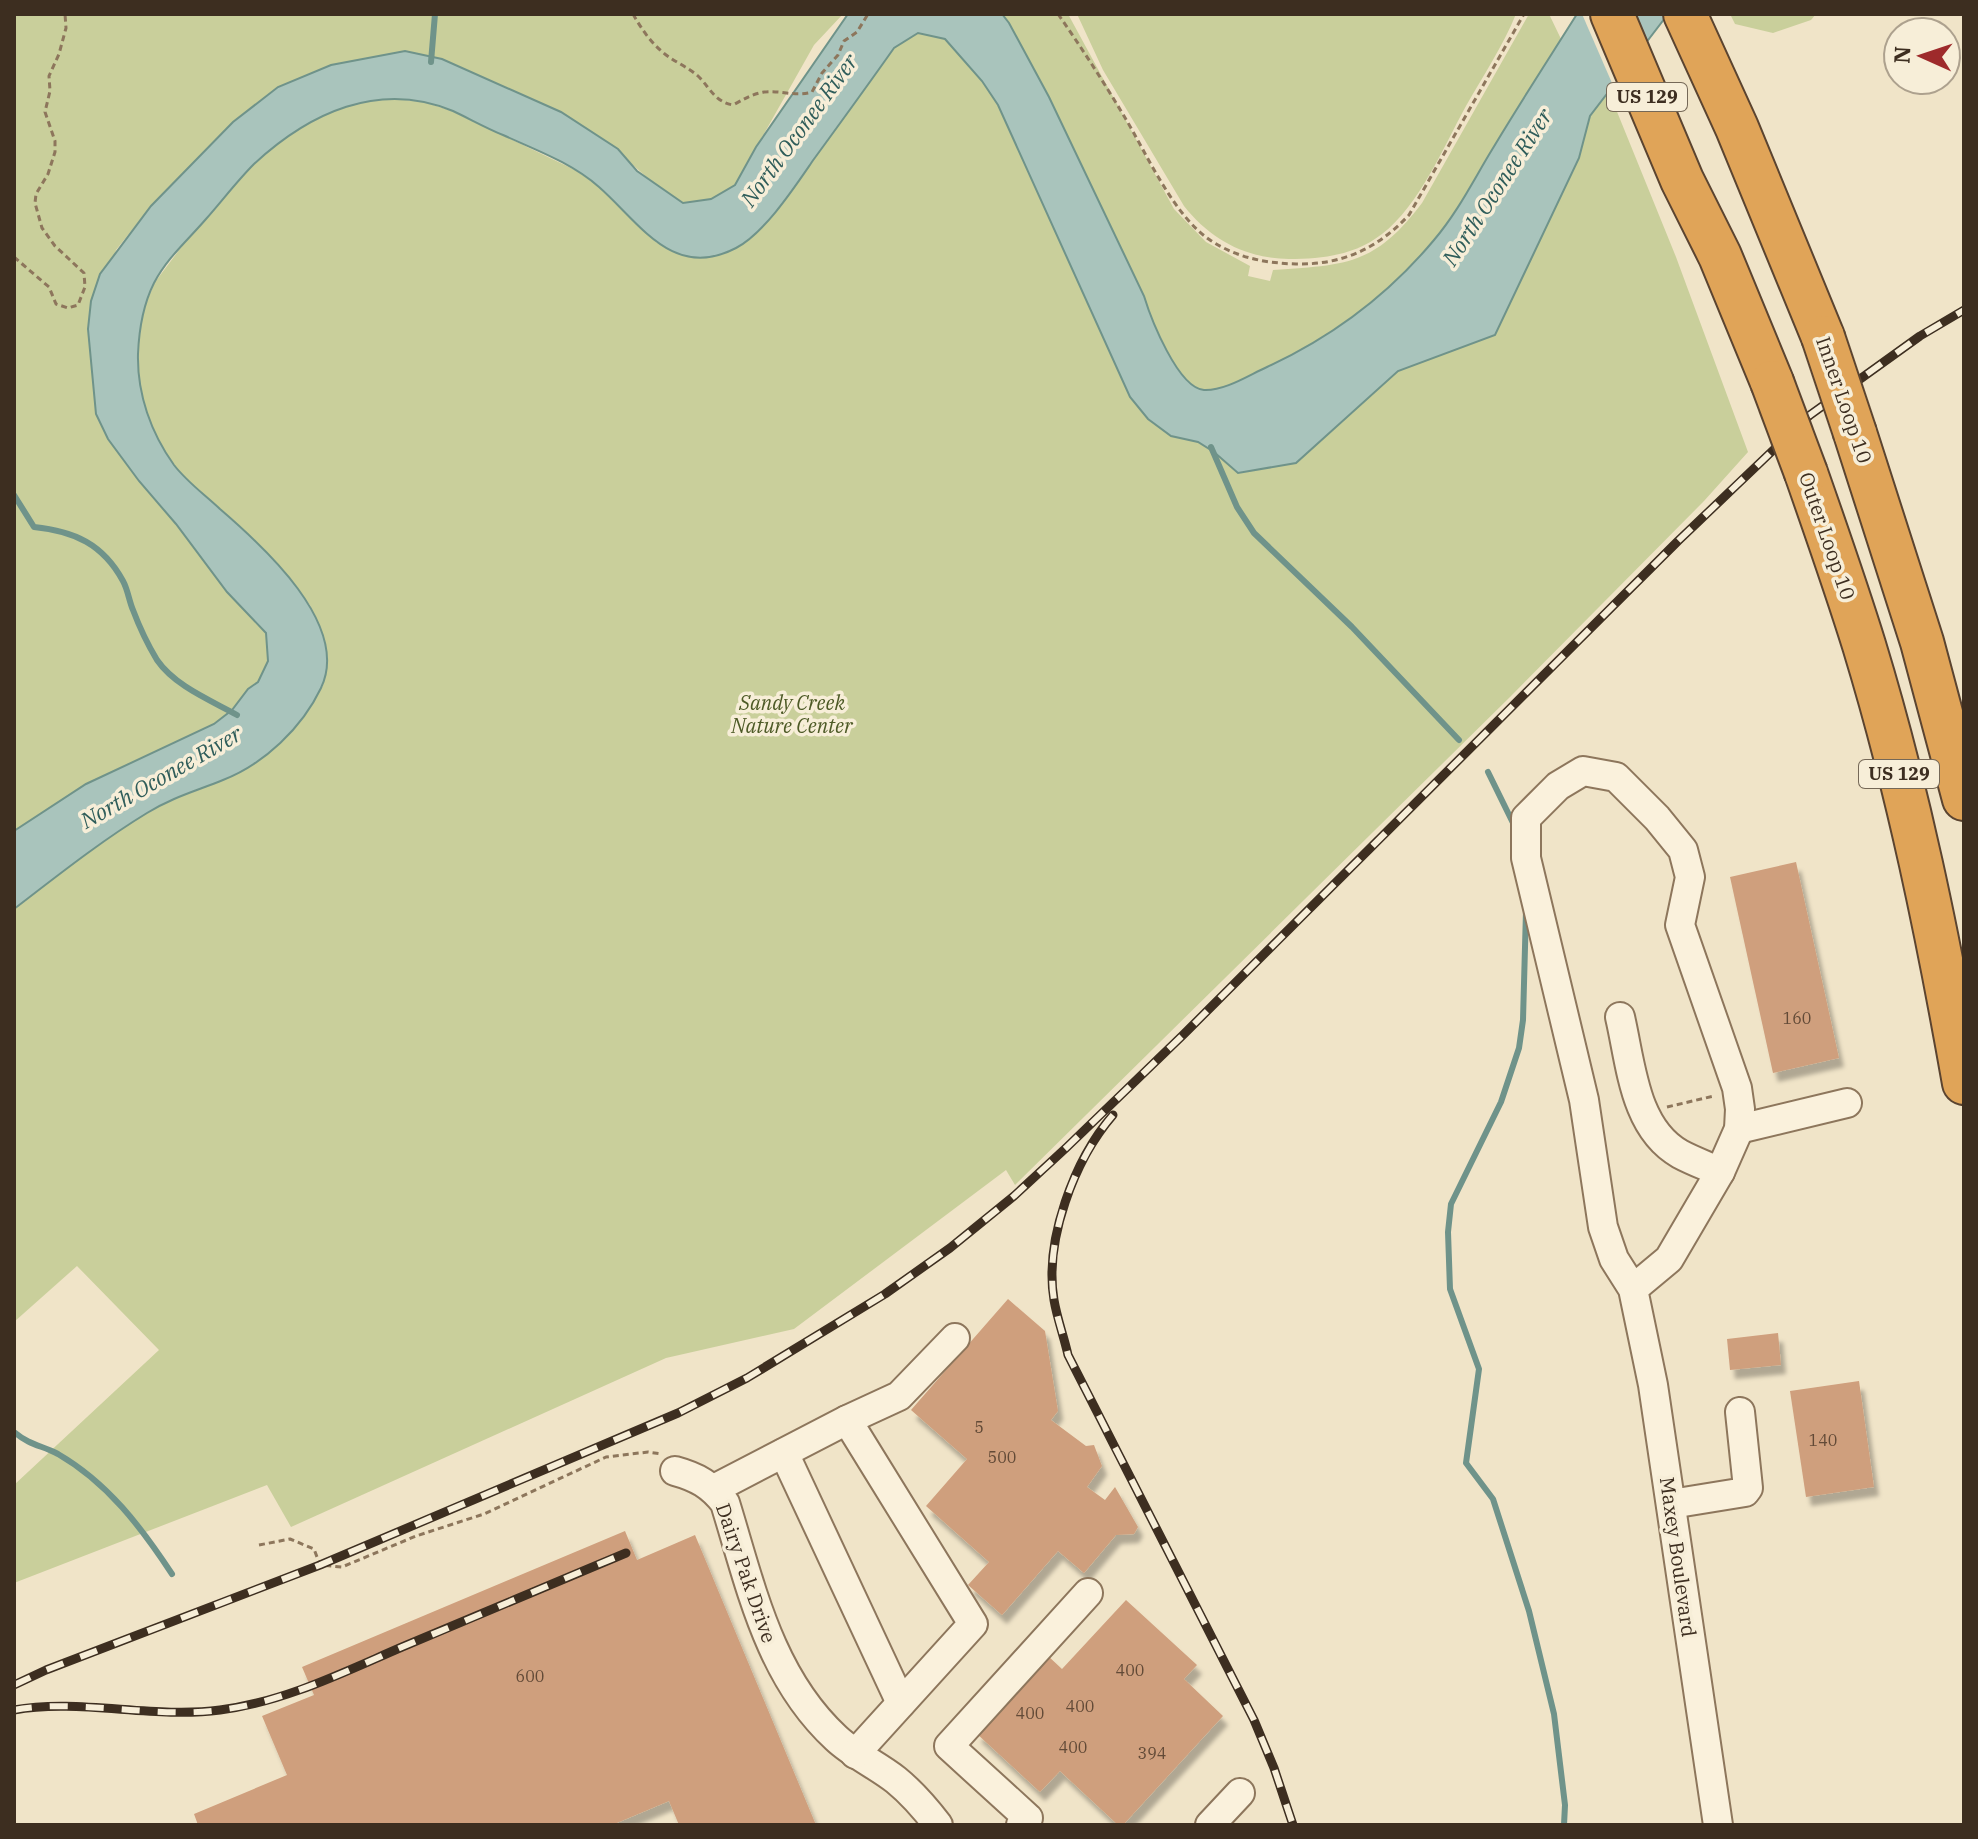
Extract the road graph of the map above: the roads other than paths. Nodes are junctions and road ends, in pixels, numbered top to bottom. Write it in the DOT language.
graph roads {
  1 [pos="1612,14"];
  2 [pos="1685,14"];
  3 [pos="1964,799"];
  4 [pos="1620,1017"];
  5 [pos="1964,1083"];
  6 [pos="1847,1103"];
  7 [pos="1739,1129"];
  8 [pos="1720,1172"];
  9 [pos="1633,1289"];
  10 [pos="955,1338"];
  11 [pos="1740,1412"];
  12 [pos="847,1420"];
  13 [pos="784,1453"];
  14 [pos="675,1471"];
  15 [pos="714,1489"];
  16 [pos="1671,1504"];
  17 [pos="1088,1593"];
  18 [pos="901,1703"];
  19 [pos="855,1754"];
  20 [pos="1240,1793"];
  21 [pos="938,1825"];
  22 [pos="1021,1825"];
  23 [pos="1210,1825"];
  24 [pos="1718,1825"];
  1 -- 5 [label="highway, Outer Loop 10 / US 129, bridge"];
  2 -- 3 [label="highway, Inner Loop 10 / US 129, bridge"];
  4 -- 8 [label="street"];
  6 -- 7 [label="street"];
  7 -- 8 [label="street"];
  7 -- 9 [label="street, Maxey Boulevard"];
  8 -- 9 [label="street"];
  9 -- 16 [label="street, Maxey Boulevard"];
  10 -- 12 [label="street"];
  11 -- 16 [label="street"];
  12 -- 13 [label="street"];
  12 -- 18 [label="street"];
  13 -- 15 [label="street"];
  13 -- 18 [label="street"];
  14 -- 15 [label="street, Dairy Pak Drive"];
  15 -- 19 [label="street, Dairy Pak Drive"];
  16 -- 24 [label="street, Maxey Boulevard"];
  17 -- 22 [label="street"];
  18 -- 19 [label="street"];
  19 -- 21 [label="street, Dairy Pak Drive"];
  20 -- 23 [label="street"];
}
